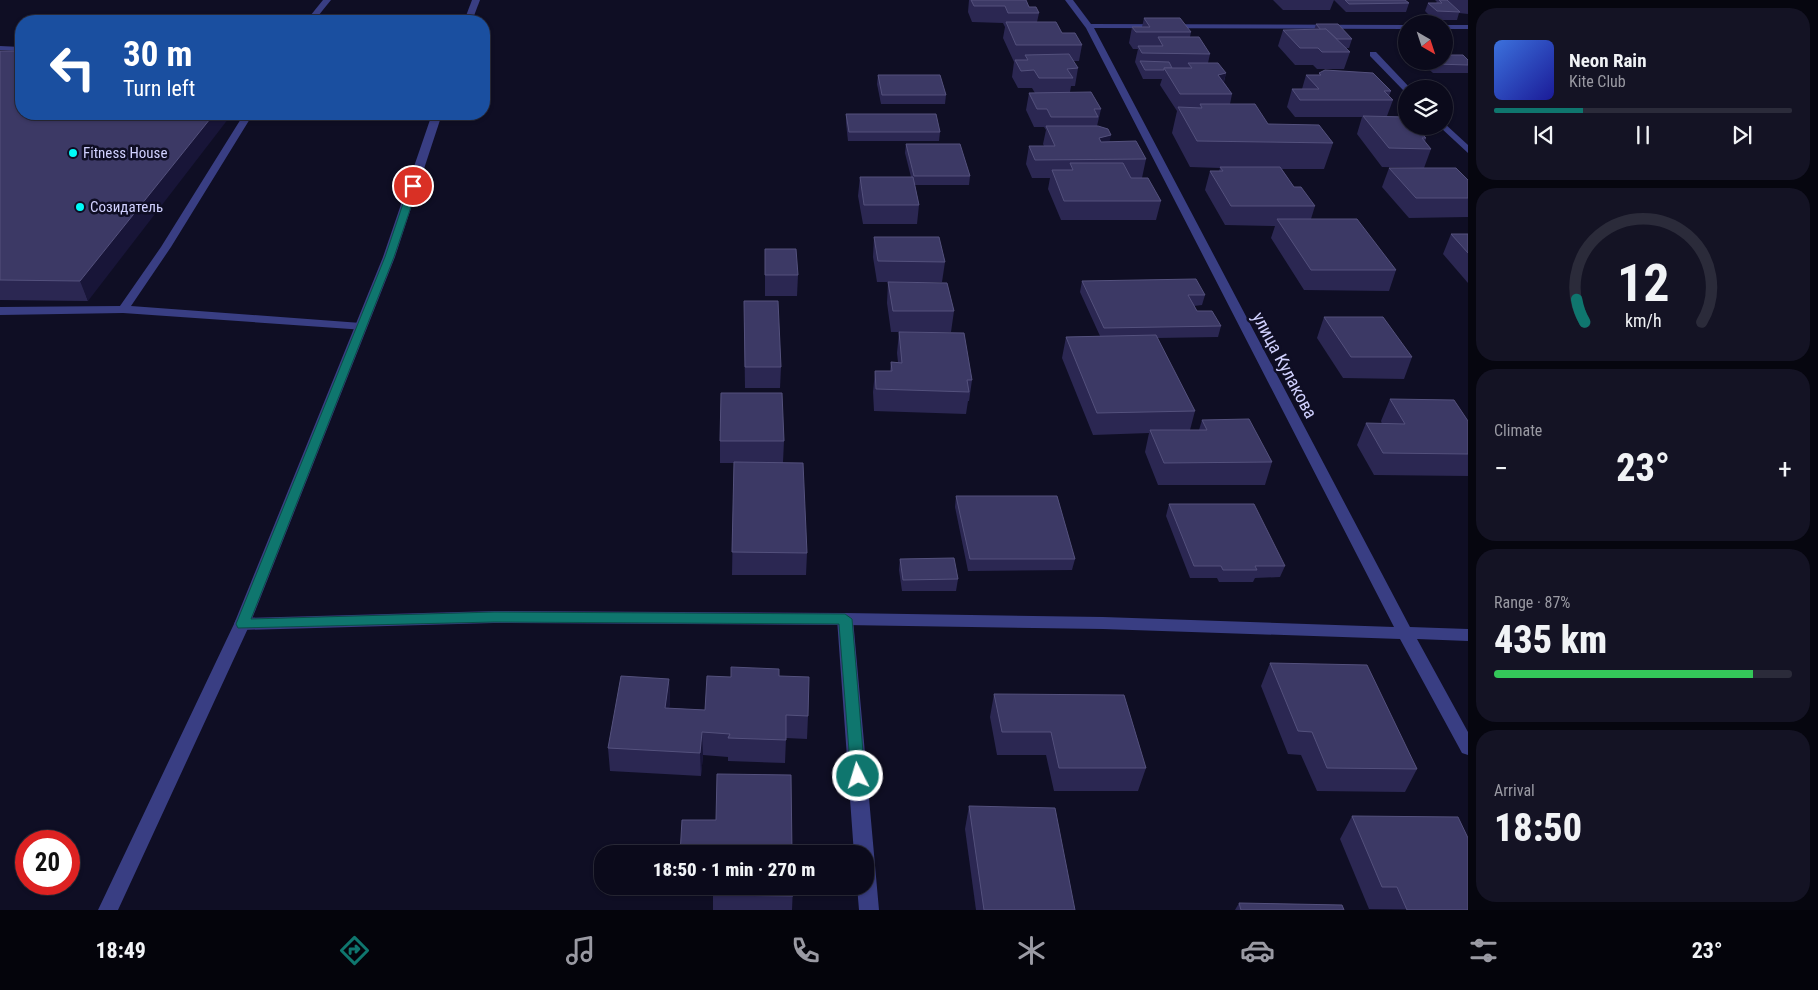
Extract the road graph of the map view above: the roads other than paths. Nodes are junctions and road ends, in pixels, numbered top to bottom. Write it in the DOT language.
graph roads {
  1 [pos="327,0"];
  2 [pos="476,0"];
  3 [pos="1069,0"];
  4 [pos="315,15"];
  5 [pos="470,15"];
  6 [pos="1092,26"];
  7 [pos="1398,27"];
  8 [pos="1453,27"];
  9 [pos="1468,27"];
  10 [pos="0,48"];
  11 [pos="15,49"];
  12 [pos="1372,54"];
  13 [pos="1398,80"];
  14 [pos="244,120"];
  15 [pos="435,120"];
  16 [pos="1453,135"];
  17 [pos="1468,150"];
  18 [pos="122,309"];
  19 [pos="0,311"];
  20 [pos="361,327"];
  21 [pos="845,619"];
  22 [pos="242,624"];
  23 [pos="1406,634"];
  24 [pos="1468,635"];
  25 [pos="1468,748"];
  26 [pos="863,845"];
  27 [pos="868,895"];
  28 [pos="108,910"];
  29 [pos="869,910"];
  1 -- 4 [label="street"];
  2 -- 5 [label="street"];
  3 -- 23 [label="street, улица Кулакова"];
  6 -- 7 [label="street"];
  8 -- 9 [label="street"];
  10 -- 11 [label="street"];
  12 -- 13 [label="street"];
  14 -- 18 [label="street"];
  15 -- 20 [label="street"];
  16 -- 17 [label="street"];
  18 -- 19 [label="street"];
  18 -- 20 [label="street"];
  20 -- 22 [label="street"];
  21 -- 22 [label="street"];
  21 -- 23 [label="street"];
  21 -- 26 [label="street"];
  22 -- 28 [label="street"];
  23 -- 24 [label="street"];
  23 -- 25 [label="street, улица Кулакова"];
  27 -- 29 [label="street"];
}
